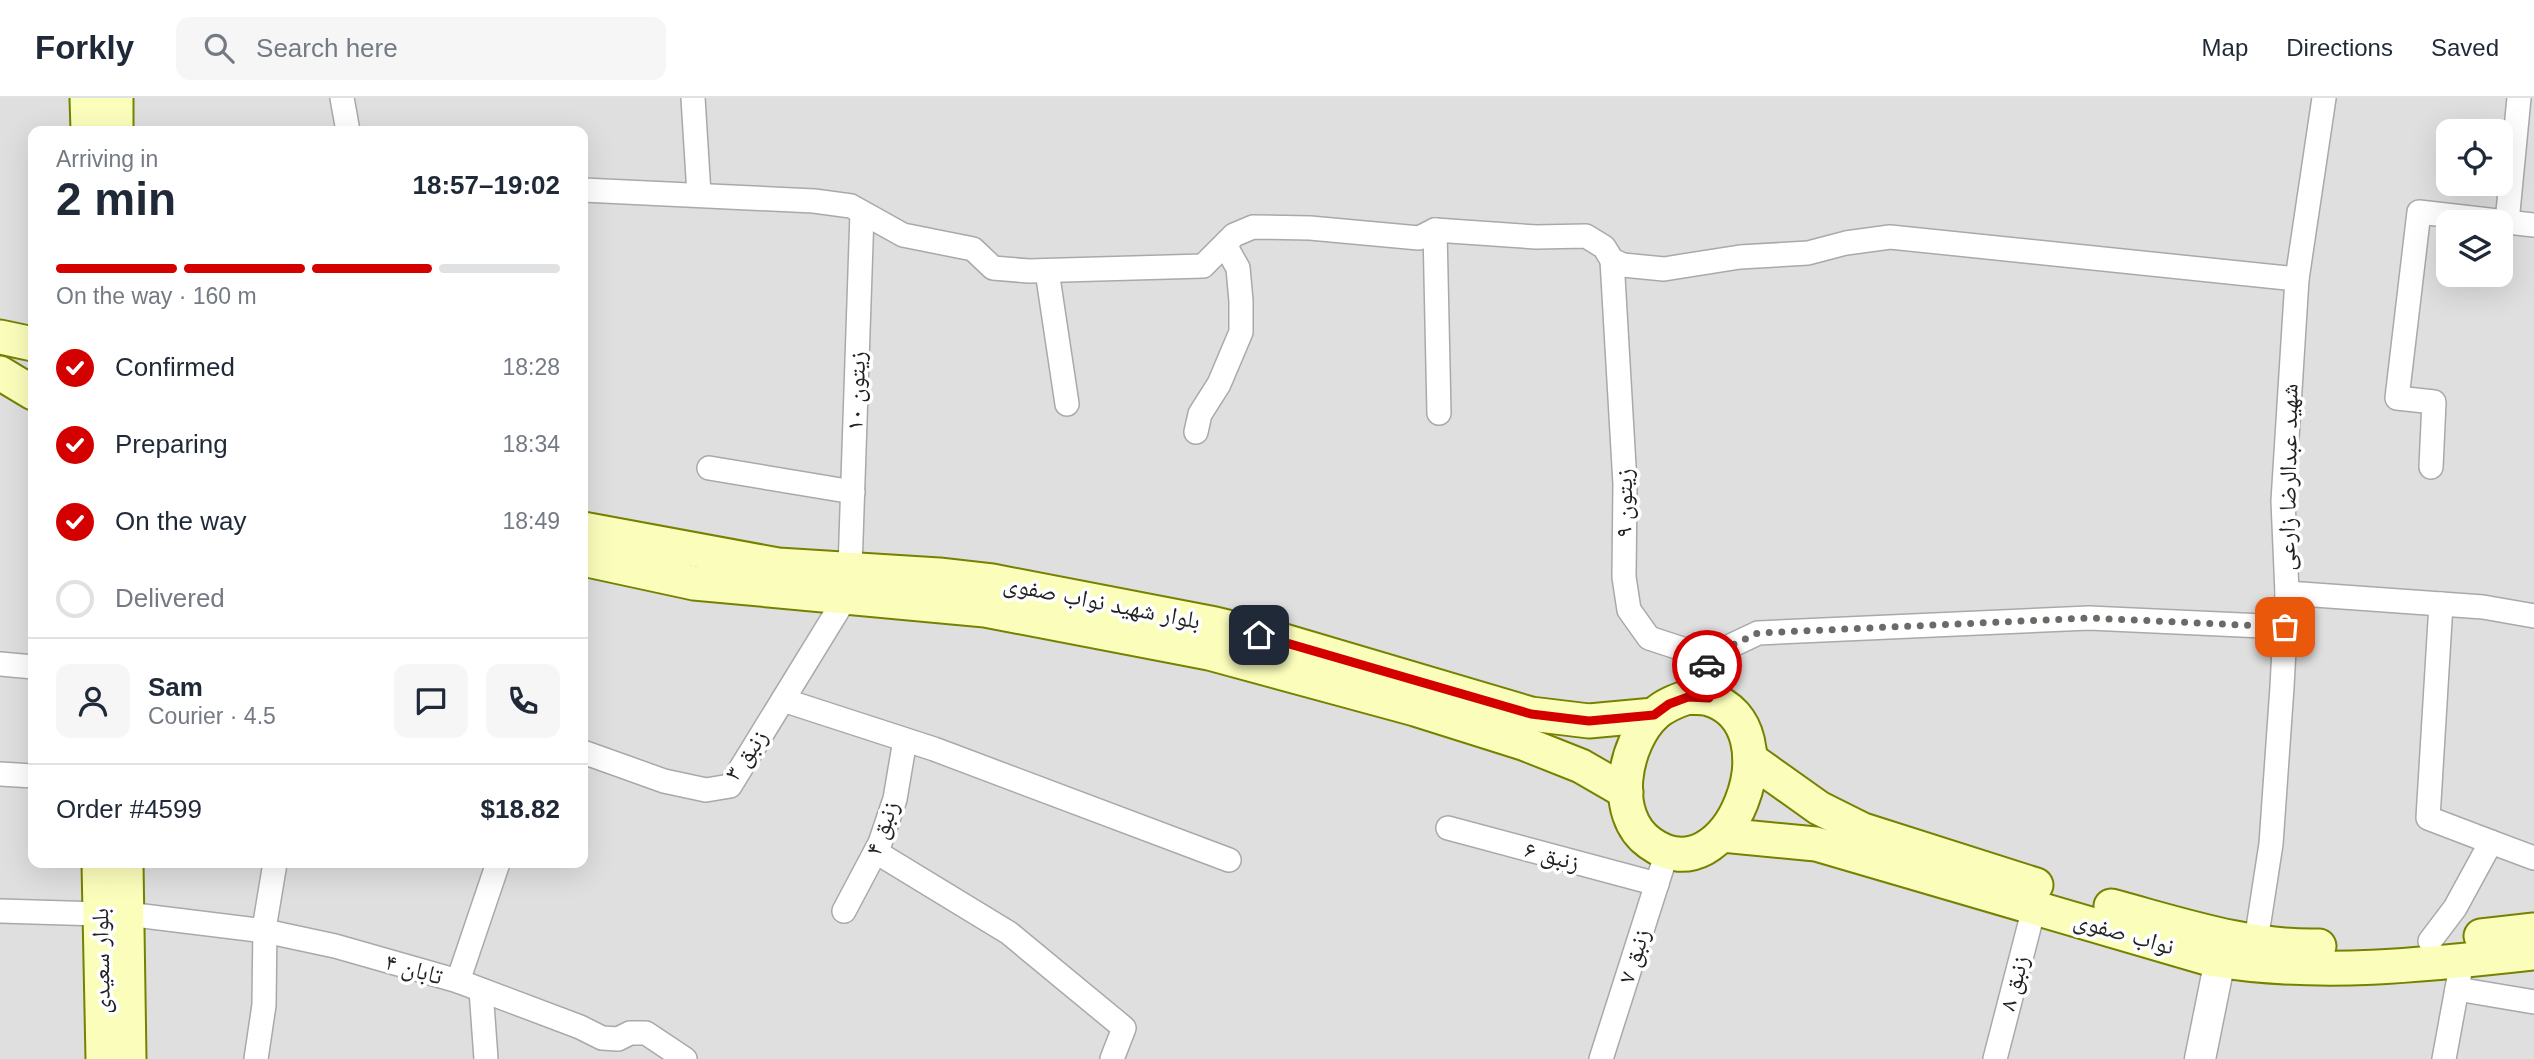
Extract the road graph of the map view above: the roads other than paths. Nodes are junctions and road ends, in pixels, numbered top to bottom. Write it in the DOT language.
graph roads {
  1 [pos="87,98"];
  2 [pos="116,98"];
  3 [pos="342,98"];
  4 [pos="693,98"];
  5 [pos="2324,98"];
  6 [pos="2519,98"];
  7 [pos="88,126"];
  8 [pos="116,126"];
  9 [pos="347,126"];
  10 [pos="588,190"];
  11 [pos="699,194"];
  12 [pos="2508,210"];
  13 [pos="862,213"];
  14 [pos="2436,214"];
  15 [pos="2513,223"];
  16 [pos="2534,225"];
  17 [pos="1435,230"];
  18 [pos="1225,245"];
  19 [pos="1612,260"];
  20 [pos="1046,271"];
  21 [pos="2297,279"];
  22 [pos="0,337"];
  23 [pos="28,343"];
  24 [pos="0,373"];
  25 [pos="28,390"];
  26 [pos="1067,404"];
  27 [pos="1439,413"];
  28 [pos="1196,432"];
  29 [pos="2431,467"];
  30 [pos="709,468"];
  31 [pos="853,492"];
  32 [pos="588,530"];
  33 [pos="588,560"];
  34 [pos="776,578"];
  35 [pos="848,583"];
  36 [pos="2287,593"];
  37 [pos="2441,604"];
  38 [pos="2534,616"];
  39 [pos="2285,627"];
  40 [pos="1707,657"];
  41 [pos="0,664"];
  42 [pos="28,667"];
  43 [pos="1709,698"];
  44 [pos="783,700"];
  45 [pos="1654,715"];
  46 [pos="905,740"];
  47 [pos="588,754"];
  48 [pos="1750,759"];
  49 [pos="0,774"];
  50 [pos="28,776"];
  51 [pos="1626,792"];
  52 [pos="1448,828"];
  53 [pos="1722,835"];
  54 [pos="2491,842"];
  55 [pos="876,852"];
  56 [pos="1667,852"];
  57 [pos="2534,858"];
  58 [pos="1229,860"];
  59 [pos="100,868"];
  60 [pos="125,868"];
  61 [pos="274,868"];
  62 [pos="496,868"];
  63 [pos="1657,884"];
  64 [pos="2034,908"];
  65 [pos="0,911"];
  66 [pos="844,911"];
  67 [pos="113,914"];
  68 [pos="2123,921"];
  69 [pos="2534,930"];
  70 [pos="265,932"];
  71 [pos="2256,941"];
  72 [pos="2430,941"];
  73 [pos="2534,953"];
  74 [pos="2220,960"];
  75 [pos="2460,975"];
  76 [pos="458,981"];
  77 [pos="481,990"];
  78 [pos="2534,1002"];
  79 [pos="103,1059"];
  80 [pos="129,1059"];
  81 [pos="256,1059"];
  82 [pos="486,1059"];
  83 [pos="685,1059"];
  84 [pos="1112,1059"];
  85 [pos="1601,1059"];
  86 [pos="1995,1059"];
  87 [pos="2200,1059"];
  88 [pos="2444,1059"];
  1 -- 7 [label="main road"];
  2 -- 8 [label="main road"];
  3 -- 9 [label="street"];
  4 -- 11 [label="street"];
  5 -- 21 [label="street, شهید عبدالرضا زارعی"];
  6 -- 12 [label="street"];
  10 -- 11 [label="street"];
  11 -- 13 [label="street"];
  13 -- 20 [label="street"];
  13 -- 31 [label="street, زیتون ۱۰"];
  14 -- 29 [label="street"];
  15 -- 16 [label="street"];
  17 -- 18 [label="street"];
  17 -- 19 [label="street"];
  17 -- 27 [label="street"];
  18 -- 20 [label="street"];
  18 -- 28 [label="street"];
  19 -- 21 [label="street"];
  19 -- 40 [label="street, زیتون ۹"];
  20 -- 26 [label="street"];
  21 -- 36 [label="street, شهید عبدالرضا زارعی"];
  22 -- 23 [label="main road"];
  24 -- 25 [label="main road"];
  30 -- 31 [label="street"];
  31 -- 35 [label="street, زیتون ۱۰"];
  32 -- 34 [label="main road, بلوار شهید نواب صفوی"];
  33 -- 34 [label="main road, بلوار شهید نواب صفوی"];
  34 -- 35 [label="main road, بلوار شهید نواب صفوی"];
  35 -- 44 [label="street, زنبق ۳"];
  35 -- 45 [label="main road, بلوار شهید نواب صفوی"];
  35 -- 51 [label="main road, بلوار شهید نواب صفوی"];
  36 -- 37 [label="street"];
  36 -- 39 [label="street, شهید عبدالرضا زارعی"];
  37 -- 38 [label="street"];
  37 -- 54 [label="street"];
  39 -- 40 [label="street"];
  39 -- 71 [label="street, شهید عبدالرضا زارعی"];
  40 -- 43 [label="street"];
  41 -- 42 [label="street"];
  43 -- 45 [label="main road"];
  43 -- 48 [label="main road"];
  44 -- 46 [label="street"];
  44 -- 47 [label="street, زنبق ۳"];
  45 -- 51 [label="main road"];
  46 -- 55 [label="street, زنبق ۴"];
  46 -- 58 [label="street"];
  48 -- 53 [label="main road"];
  48 -- 68 [label="main road, نواب صفوی"];
  49 -- 50 [label="street"];
  51 -- 56 [label="main road"];
  52 -- 63 [label="street, زنبق ۶"];
  53 -- 56 [label="main road"];
  53 -- 64 [label="main road, نواب صفوی"];
  54 -- 57 [label="street"];
  54 -- 72 [label="street"];
  55 -- 66 [label="street, زنبق ۴"];
  55 -- 84 [label="street"];
  56 -- 63 [label="street, زنبق ۷"];
  59 -- 67 [label="main road, بلوار سعیدی"];
  60 -- 67 [label="main road, بلوار سعیدی"];
  61 -- 70 [label="street"];
  62 -- 76 [label="street"];
  63 -- 85 [label="street, زنبق ۷"];
  64 -- 68 [label="main road, نواب صفوی"];
  64 -- 86 [label="street, زنبق ۸"];
  65 -- 67 [label="street, تابان ۴"];
  67 -- 70 [label="street, تابان ۴"];
  67 -- 79 [label="main road, بلوار سعیدی"];
  67 -- 80 [label="main road, بلوار سعیدی"];
  68 -- 71 [label="main road, نواب صفوی"];
  68 -- 74 [label="main road, نواب صفوی"];
  69 -- 72 [label="main road, نواب صفوی"];
  70 -- 76 [label="street, تابان ۴"];
  70 -- 81 [label="street"];
  71 -- 72 [label="main road, نواب صفوی"];
  73 -- 75 [label="main road, نواب صفوی"];
  74 -- 75 [label="main road, نواب صفوی"];
  74 -- 87 [label="street"];
  75 -- 78 [label="street"];
  75 -- 88 [label="street"];
  76 -- 77 [label="street, تابان ۴"];
  77 -- 82 [label="street"];
  77 -- 83 [label="street, تابان ۴"];
}
